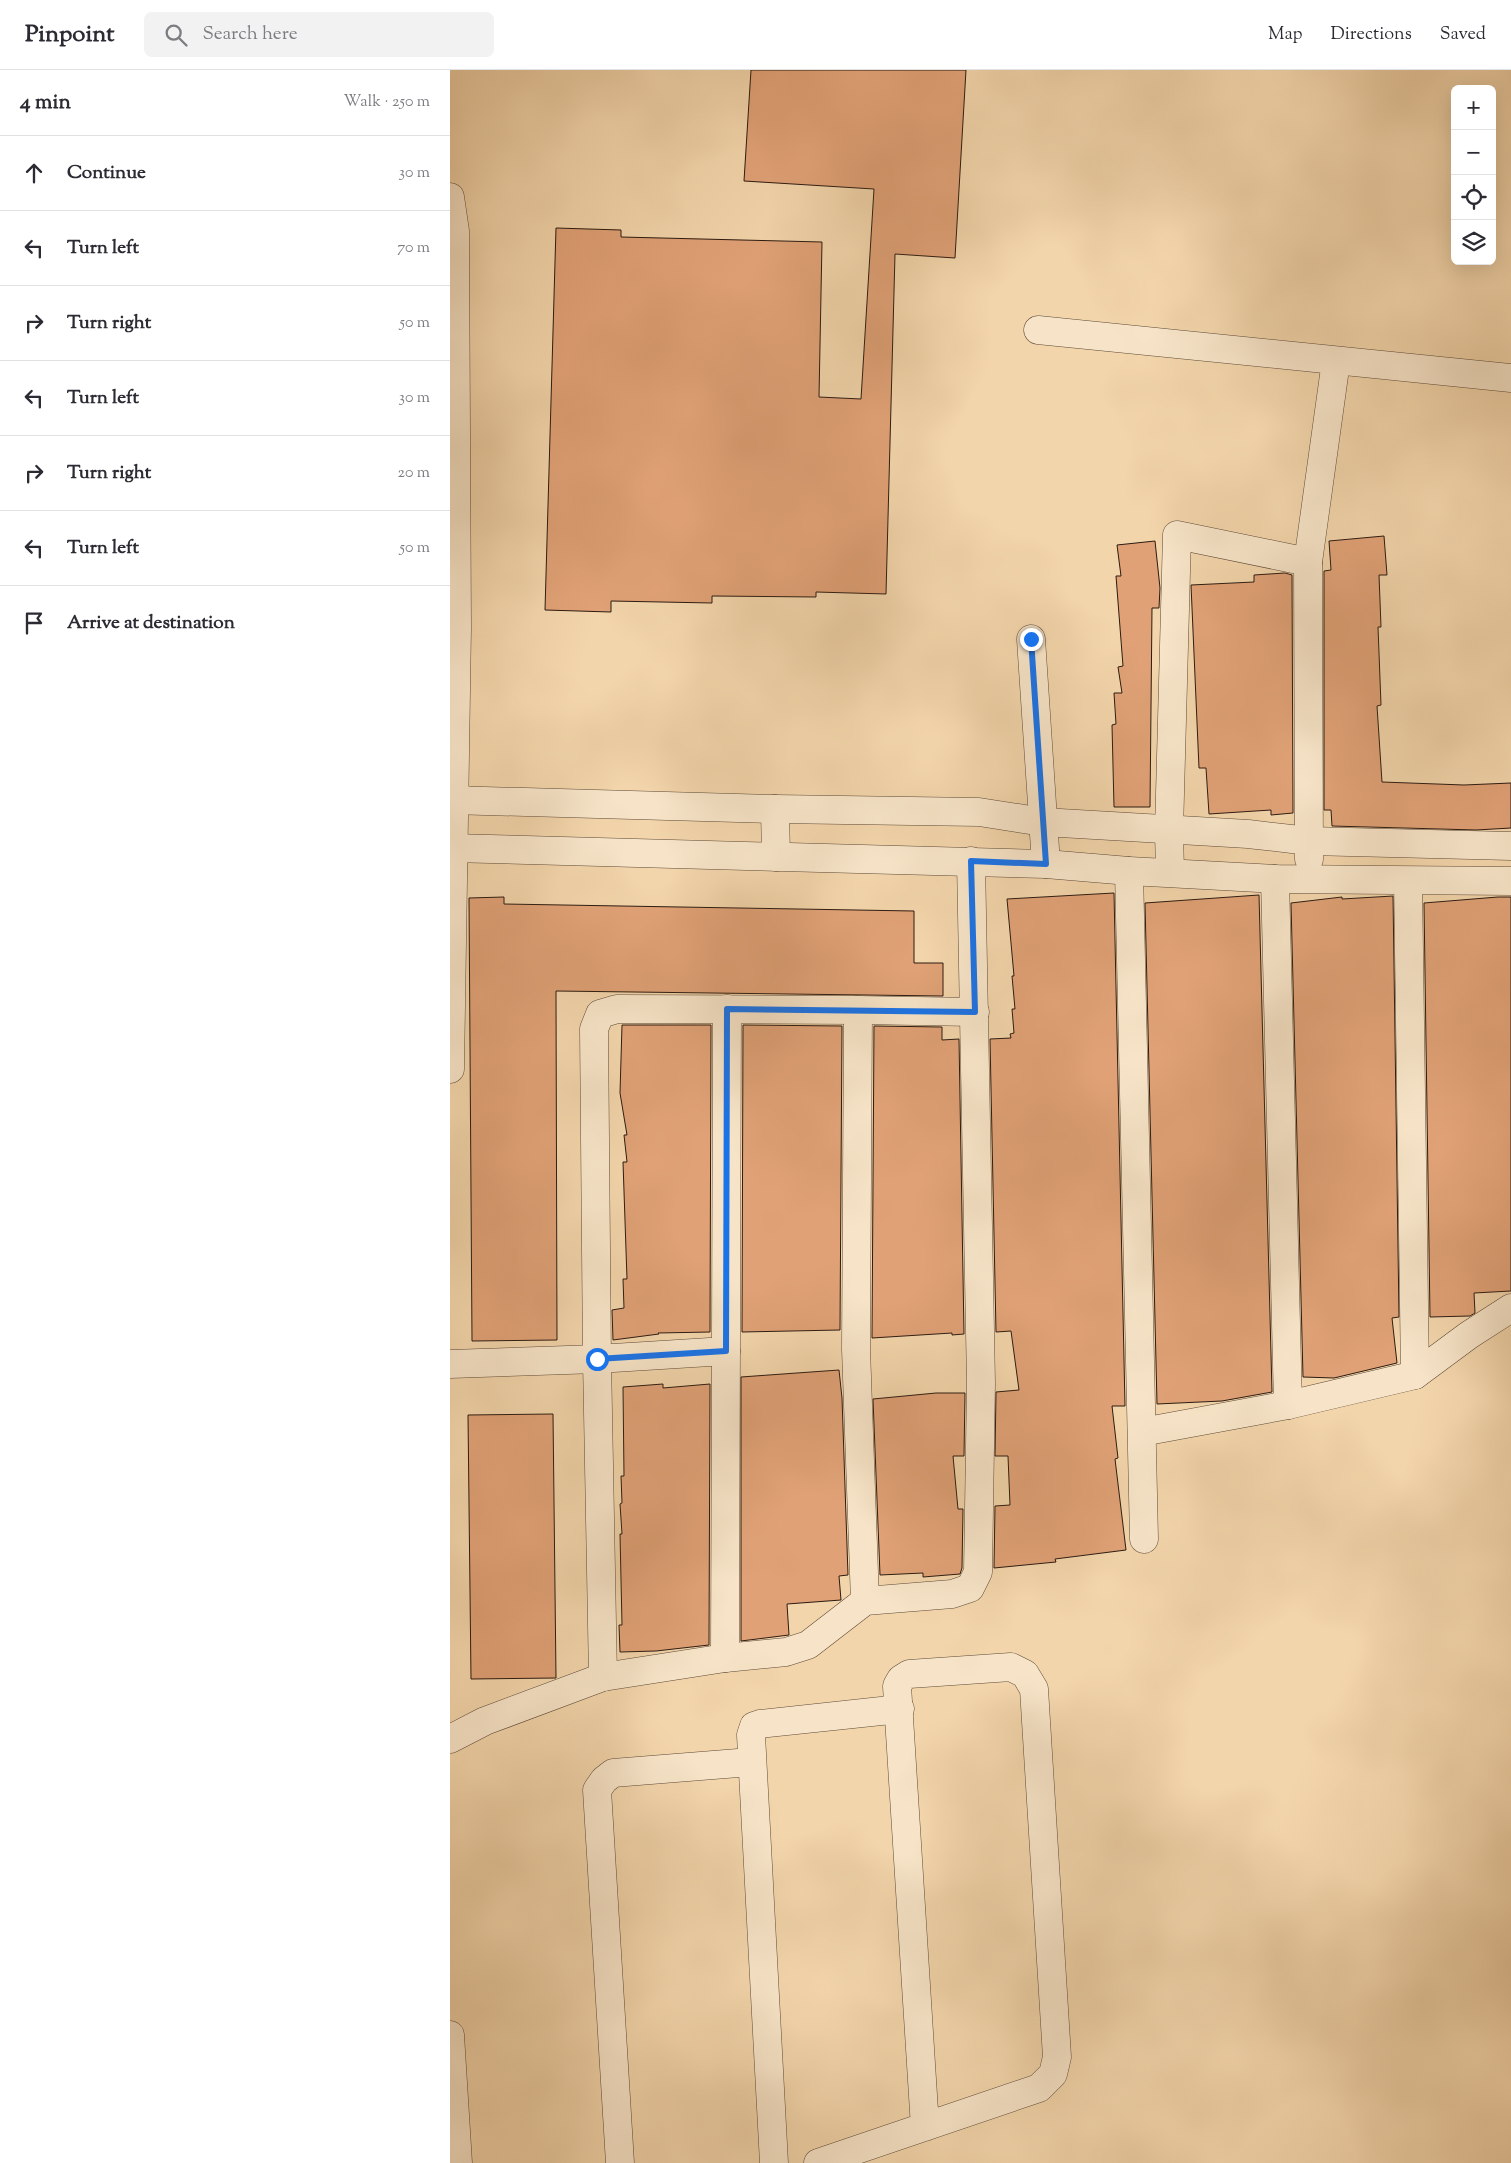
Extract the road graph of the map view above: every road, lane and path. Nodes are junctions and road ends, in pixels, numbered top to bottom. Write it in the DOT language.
graph roads {
  1 [pos="450,196"];
  2 [pos="1038,330"];
  3 [pos="1336,361"];
  4 [pos="1511,378"];
  5 [pos="1308,562"];
  6 [pos="454,628"];
  7 [pos="1031,639"];
  8 [pos="452,800"];
  9 [pos="775,809"];
  10 [pos="1043,822"];
  11 [pos="1169,831"];
  12 [pos="1310,841"];
  13 [pos="1511,846"];
  14 [pos="452,848"];
  15 [pos="776,857"];
  16 [pos="971,861"];
  17 [pos="1046,864"];
  18 [pos="1129,871"];
  19 [pos="1170,872"];
  20 [pos="1310,878"];
  21 [pos="1275,879"];
  22 [pos="1408,881"];
  23 [pos="1511,881"];
  24 [pos="727,1009"];
  25 [pos="858,1010"];
  26 [pos="975,1012"];
  27 [pos="450,1070"];
  28 [pos="1511,1308"];
  29 [pos="726,1351"];
  30 [pos="597,1359"];
  31 [pos="450,1364"];
  32 [pos="1415,1376"];
  33 [pos="1288,1405"];
  34 [pos="1142,1432"];
  35 [pos="1144,1539"];
  36 [pos="865,1601"];
  37 [pos="725,1658"];
  38 [pos="603,1676"];
  39 [pos="900,1709"];
  40 [pos="450,1739"];
  41 [pos="751,1762"];
  42 [pos="450,2035"];
  43 [pos="925,2127"];
  44 [pos="458,2163"];
  45 [pos="620,2163"];
  46 [pos="774,2163"];
  47 [pos="818,2163"];
  1 -- 6 [label="street"];
  2 -- 3 [label="street"];
  3 -- 4 [label="street"];
  3 -- 5 [label="street"];
  5 -- 11 [label="street"];
  5 -- 12 [label="street"];
  6 -- 8 [label="street"];
  7 -- 10 [label="street"];
  8 -- 9 [label="street"];
  8 -- 14 [label="street"];
  9 -- 10 [label="street"];
  9 -- 15 [label="street"];
  10 -- 11 [label="street"];
  10 -- 17 [label="street"];
  11 -- 12 [label="street"];
  11 -- 19 [label="street"];
  12 -- 13 [label="street"];
  12 -- 20 [label="street"];
  14 -- 15 [label="street"];
  14 -- 27 [label="street"];
  15 -- 16 [label="street"];
  16 -- 17 [label="street"];
  16 -- 26 [label="street"];
  17 -- 18 [label="street"];
  18 -- 19 [label="street"];
  18 -- 34 [label="street"];
  19 -- 21 [label="street"];
  20 -- 21 [label="street"];
  20 -- 22 [label="street"];
  21 -- 33 [label="street"];
  22 -- 23 [label="street"];
  22 -- 32 [label="street"];
  24 -- 25 [label="street"];
  24 -- 29 [label="street"];
  24 -- 30 [label="street"];
  25 -- 26 [label="street"];
  25 -- 36 [label="street"];
  26 -- 36 [label="street"];
  28 -- 32 [label="street"];
  29 -- 30 [label="street"];
  29 -- 37 [label="street"];
  30 -- 31 [label="street"];
  30 -- 38 [label="street"];
  32 -- 33 [label="street"];
  33 -- 34 [label="street"];
  34 -- 35 [label="street"];
  36 -- 37 [label="street"];
  37 -- 38 [label="street"];
  38 -- 40 [label="street"];
  39 -- 41 [label="street"];
  39 -- 43 [label="street"];
  39 -- 43 [label="street"];
  41 -- 45 [label="street"];
  41 -- 46 [label="street"];
  42 -- 44 [label="street"];
  43 -- 47 [label="street"];
}
